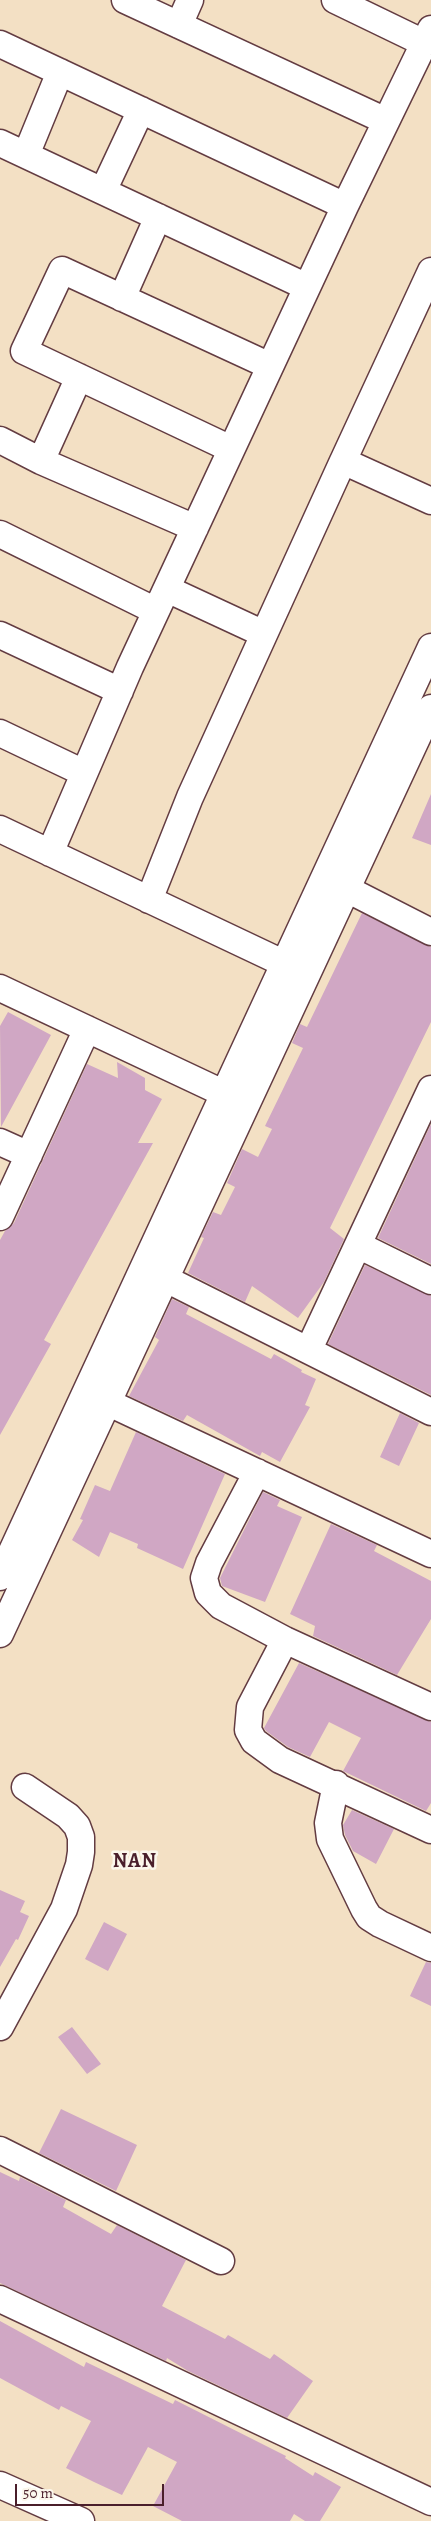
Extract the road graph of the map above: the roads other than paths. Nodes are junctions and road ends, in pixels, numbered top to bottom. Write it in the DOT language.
graph roads {
  1 [pos="125,0"];
  2 [pos="190,0"];
  3 [pos="335,0"];
  4 [pos="179,25"];
  5 [pos="428,36"];
  6 [pos="0,44"];
  7 [pos="60,72"];
  8 [pos="140,110"];
  9 [pos="386,121"];
  10 [pos="0,143"];
  11 [pos="26,155"];
  12 [pos="103,191"];
  13 [pos="345,206"];
  14 [pos="158,217"];
  15 [pos="431,271"];
  16 [pos="307,287"];
  17 [pos="122,298"];
  18 [pos="270,366"];
  19 [pos="78,377"];
  20 [pos="0,440"];
  21 [pos="232,450"];
  22 [pos="41,461"];
  23 [pos="343,461"];
  24 [pos="431,501"];
  25 [pos="195,528"];
  26 [pos="0,534"];
  27 [pos="161,600"];
  28 [pos="264,634"];
  29 [pos="0,635"];
  30 [pos="431,647"];
  31 [pos="120,691"];
  32 [pos="431,708"];
  33 [pos="0,733"];
  34 [pos="84,773"];
  35 [pos="0,829"];
  36 [pos="50,853"];
  37 [pos="324,877"];
  38 [pos="347,890"];
  39 [pos="149,900"];
  40 [pos="431,932"];
  41 [pos="284,963"];
  42 [pos="0,988"];
  43 [pos="87,1029"];
  44 [pos="431,1089"];
  45 [pos="223,1093"];
  46 [pos="0,1142"];
  47 [pos="28,1155"];
  48 [pos="0,1217"];
  49 [pos="358,1245"];
  50 [pos="142,1267"];
  51 [pos="166,1279"];
  52 [pos="431,1281"];
  53 [pos="309,1349"];
  54 [pos="85,1392"];
  55 [pos="108,1403"];
  56 [pos="431,1412"];
  57 [pos="257,1472"];
  58 [pos="431,1554"];
  59 [pos="0,1577"];
  60 [pos="0,1634"];
  61 [pos="285,1640"];
  62 [pos="431,1707"];
  63 [pos="336,1784"];
  64 [pos="25,1787"];
  65 [pos="431,1830"];
  66 [pos="431,1948"];
  67 [pos="0,2028"];
  68 [pos="0,2150"];
  69 [pos="221,2261"];
  70 [pos="0,2299"];
  71 [pos="0,2485"];
  72 [pos="431,2502"];
  73 [pos="80,2521"];
  1 -- 4 [label="street"];
  2 -- 4 [label="street"];
  3 -- 5 [label="street"];
  4 -- 9 [label="street"];
  5 -- 9 [label="street"];
  6 -- 7 [label="street"];
  7 -- 8 [label="street"];
  7 -- 11 [label="street"];
  8 -- 12 [label="street"];
  8 -- 13 [label="street"];
  9 -- 13 [label="street"];
  10 -- 11 [label="street"];
  11 -- 12 [label="street"];
  12 -- 14 [label="street"];
  13 -- 16 [label="street"];
  14 -- 16 [label="street"];
  14 -- 17 [label="street"];
  15 -- 23 [label="street"];
  16 -- 18 [label="street"];
  17 -- 18 [label="street"];
  17 -- 19 [label="street"];
  18 -- 21 [label="street"];
  19 -- 21 [label="street"];
  19 -- 22 [label="street"];
  20 -- 22 [label="street"];
  21 -- 25 [label="street"];
  22 -- 25 [label="street"];
  23 -- 24 [label="street"];
  23 -- 28 [label="street"];
  25 -- 27 [label="street"];
  26 -- 27 [label="street"];
  27 -- 28 [label="street"];
  27 -- 31 [label="street"];
  28 -- 39 [label="street"];
  29 -- 31 [label="street"];
  30 -- 37 [label="street"];
  31 -- 34 [label="street"];
  32 -- 38 [label="street"];
  33 -- 34 [label="street"];
  34 -- 36 [label="street"];
  35 -- 36 [label="street"];
  36 -- 39 [label="street"];
  37 -- 38 [label="street"];
  37 -- 41 [label="street"];
  38 -- 40 [label="street"];
  38 -- 51 [label="street"];
  39 -- 41 [label="street"];
  41 -- 45 [label="street"];
  42 -- 43 [label="street"];
  43 -- 45 [label="street"];
  43 -- 47 [label="street"];
  44 -- 49 [label="street"];
  45 -- 50 [label="street"];
  46 -- 47 [label="street"];
  47 -- 48 [label="street"];
  49 -- 52 [label="street"];
  49 -- 53 [label="street"];
  50 -- 51 [label="street"];
  50 -- 54 [label="street"];
  51 -- 53 [label="street"];
  51 -- 55 [label="street"];
  53 -- 56 [label="street"];
  54 -- 55 [label="street"];
  54 -- 59 [label="street"];
  55 -- 57 [label="street"];
  55 -- 60 [label="street"];
  57 -- 58 [label="street"];
  57 -- 61 [label="street"];
  61 -- 62 [label="street"];
  61 -- 63 [label="street"];
  63 -- 65 [label="street"];
  63 -- 66 [label="street"];
  64 -- 67 [label="street"];
  68 -- 69 [label="street"];
  70 -- 72 [label="street"];
  71 -- 73 [label="street"];
}
